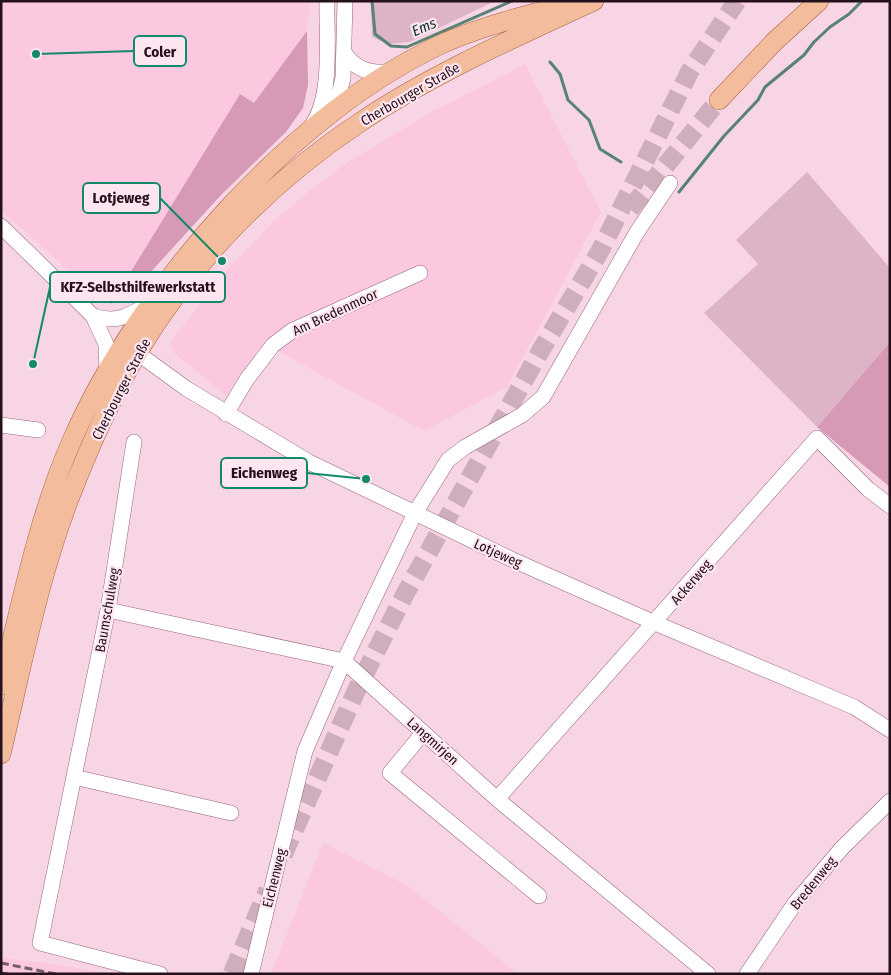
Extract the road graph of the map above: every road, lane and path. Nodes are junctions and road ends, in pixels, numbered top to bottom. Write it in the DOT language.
graph roads {
  1 [pos="327,1"];
  2 [pos="345,1"];
  3 [pos="581,1"];
  4 [pos="594,1"];
  5 [pos="819,1"];
  6 [pos="344,52"];
  7 [pos="391,71"];
  8 [pos="324,94"];
  9 [pos="719,100"];
  10 [pos="335,112"];
  11 [pos="358,124"];
  12 [pos="298,142"];
  13 [pos="314,156"];
  14 [pos="670,183"];
  15 [pos="1,226"];
  16 [pos="420,273"];
  17 [pos="152,304"];
  18 [pos="93,316"];
  19 [pos="131,348"];
  20 [pos="107,371"];
  21 [pos="226,414"];
  22 [pos="1,424"];
  23 [pos="38,430"];
  24 [pos="134,442"];
  25 [pos="890,506"];
  26 [pos="415,512"];
  27 [pos="108,610"];
  28 [pos="654,623"];
  29 [pos="344,661"];
  30 [pos="1,685"];
  31 [pos="890,730"];
  32 [pos="423,733"];
  33 [pos="1,754"];
  34 [pos="74,777"];
  35 [pos="497,799"];
  36 [pos="890,801"];
  37 [pos="231,813"];
  38 [pos="539,896"];
  39 [pos="160,974"];
  40 [pos="251,974"];
  41 [pos="708,974"];
  42 [pos="747,974"];
  1 -- 8 [label="street"];
  2 -- 6 [label="street"];
  3 -- 7 [label="main road, Cherbourger Straße"];
  4 -- 11 [label="main road, Cherbourger Straße"];
  5 -- 9 [label="main road"];
  6 -- 7 [label="street"];
  6 -- 10 [label="street"];
  7 -- 10 [label="main road, Cherbourger Straße"];
  8 -- 10 [label="street"];
  8 -- 12 [label="street"];
  10 -- 11 [label="main road"];
  10 -- 12 [label="main road, Cherbourger Straße"];
  10 -- 13 [label="main road"];
  11 -- 13 [label="main road, Cherbourger Straße"];
  12 -- 17 [label="main road, Cherbourger Straße"];
  13 -- 19 [label="main road, Cherbourger Straße"];
  14 -- 26 [label="street, Eichenweg"];
  15 -- 18 [label="street"];
  16 -- 21 [label="street, Am Bredenmoor"];
  17 -- 18 [label="street"];
  17 -- 19 [label="main road, Cherbourger Straße"];
  18 -- 20 [label="street"];
  19 -- 20 [label="main road, Cherbourger Straße"];
  19 -- 21 [label="street, Lotjeweg"];
  19 -- 33 [label="main road, Cherbourger Straße"];
  20 -- 30 [label="main road, Cherbourger Straße"];
  21 -- 26 [label="street, Lotjeweg"];
  22 -- 23 [label="street"];
  24 -- 27 [label="street, Baumschulweg"];
  25 -- 28 [label="street, Ackerweg"];
  26 -- 28 [label="street, Lotjeweg"];
  26 -- 29 [label="street, Eichenweg"];
  27 -- 29 [label="street"];
  27 -- 34 [label="street, Baumschulweg"];
  28 -- 31 [label="street, Lotjeweg"];
  28 -- 35 [label="street, Ackerweg"];
  29 -- 32 [label="street, Langmirjen"];
  29 -- 40 [label="street, Eichenweg"];
  32 -- 35 [label="street, Langmirjen"];
  32 -- 38 [label="street"];
  34 -- 37 [label="street"];
  34 -- 39 [label="street, Baumschulweg"];
  35 -- 41 [label="street, Langmirjen"];
  36 -- 42 [label="street, Bredenweg"];
}
